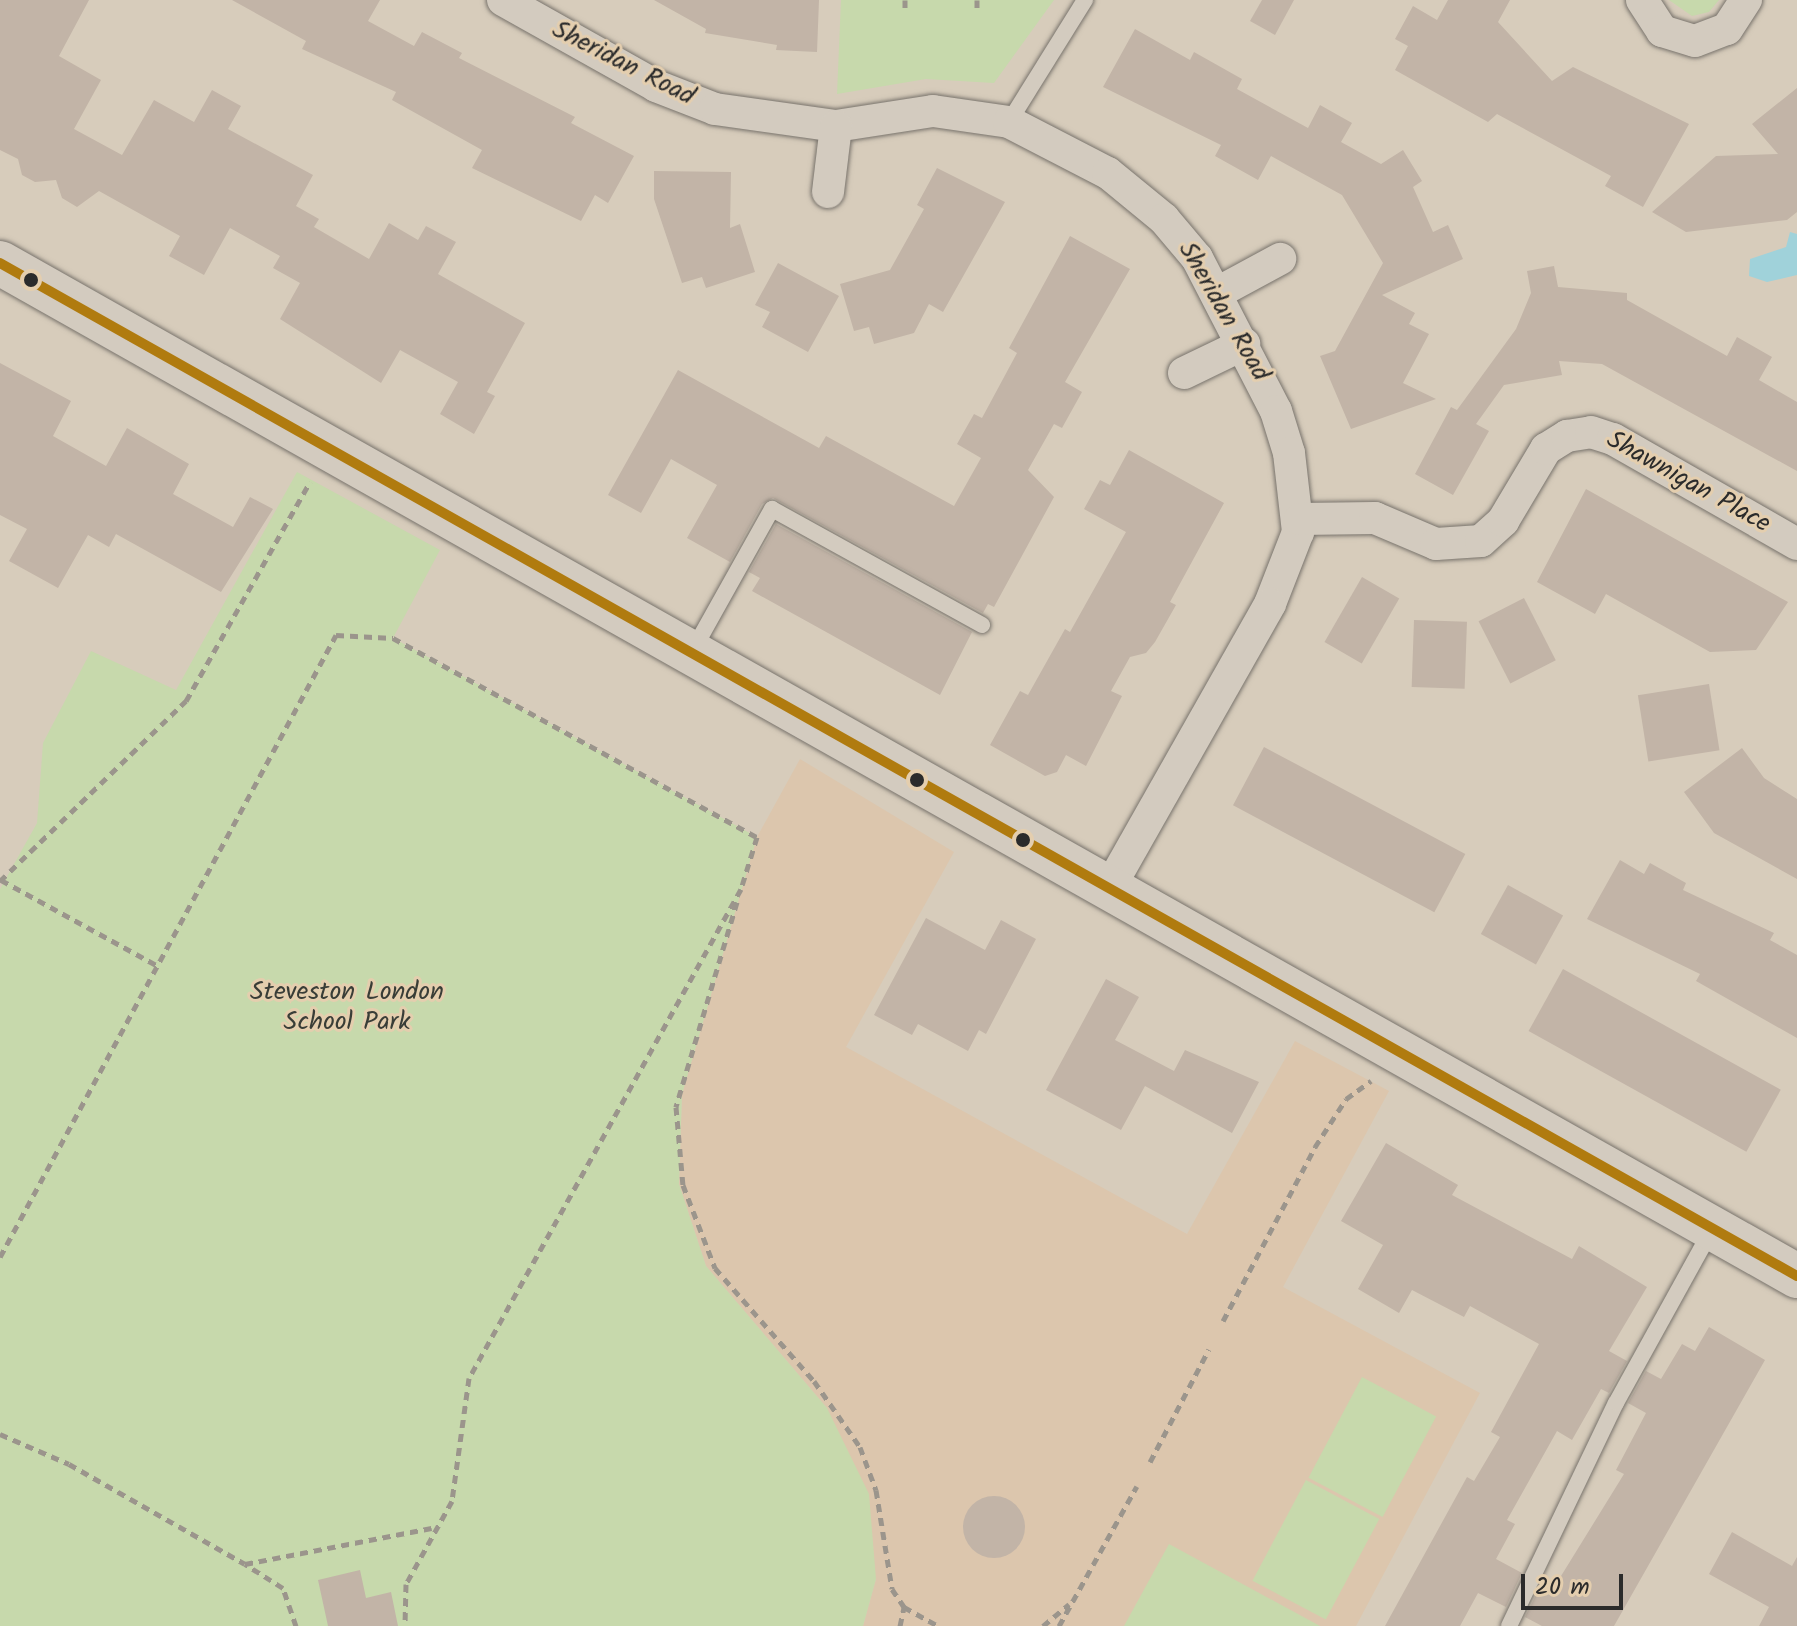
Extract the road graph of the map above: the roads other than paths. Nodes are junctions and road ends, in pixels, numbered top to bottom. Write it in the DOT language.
graph roads {
  1 [pos="503,0"];
  2 [pos="1085,0"];
  3 [pos="1642,0"];
  4 [pos="1746,0"];
  5 [pos="1009,122"];
  6 [pos="836,126"];
  7 [pos="828,192"];
  8 [pos="1280,259"];
  9 [pos="0,263"];
  10 [pos="1217,293"];
  11 [pos="1244,344"];
  12 [pos="1184,373"];
  13 [pos="1300,519"];
  14 [pos="1797,544"];
  15 [pos="982,625"];
  16 [pos="691,653"];
  17 [pos="1109,888"];
  18 [pos="1712,1228"];
  19 [pos="1797,1276"];
  20 [pos="1509,1626"];
  1 -- 6 [label="street, Sheridan Road"];
  2 -- 5 [label="lane"];
  3 -- 4 [label="street"];
  5 -- 6 [label="street, Sheridan Road"];
  5 -- 10 [label="street, Sheridan Road"];
  6 -- 7 [label="street"];
  8 -- 10 [label="street"];
  9 -- 16 [label="street"];
  10 -- 11 [label="street, Sheridan Road"];
  11 -- 12 [label="street"];
  11 -- 13 [label="street, Sheridan Road"];
  13 -- 14 [label="street, Shawnigan Place"];
  13 -- 17 [label="street, Sheridan Road"];
  15 -- 16 [label="lane"];
  16 -- 17 [label="street"];
  17 -- 18 [label="street"];
  18 -- 19 [label="street"];
  18 -- 20 [label="lane"];
}
